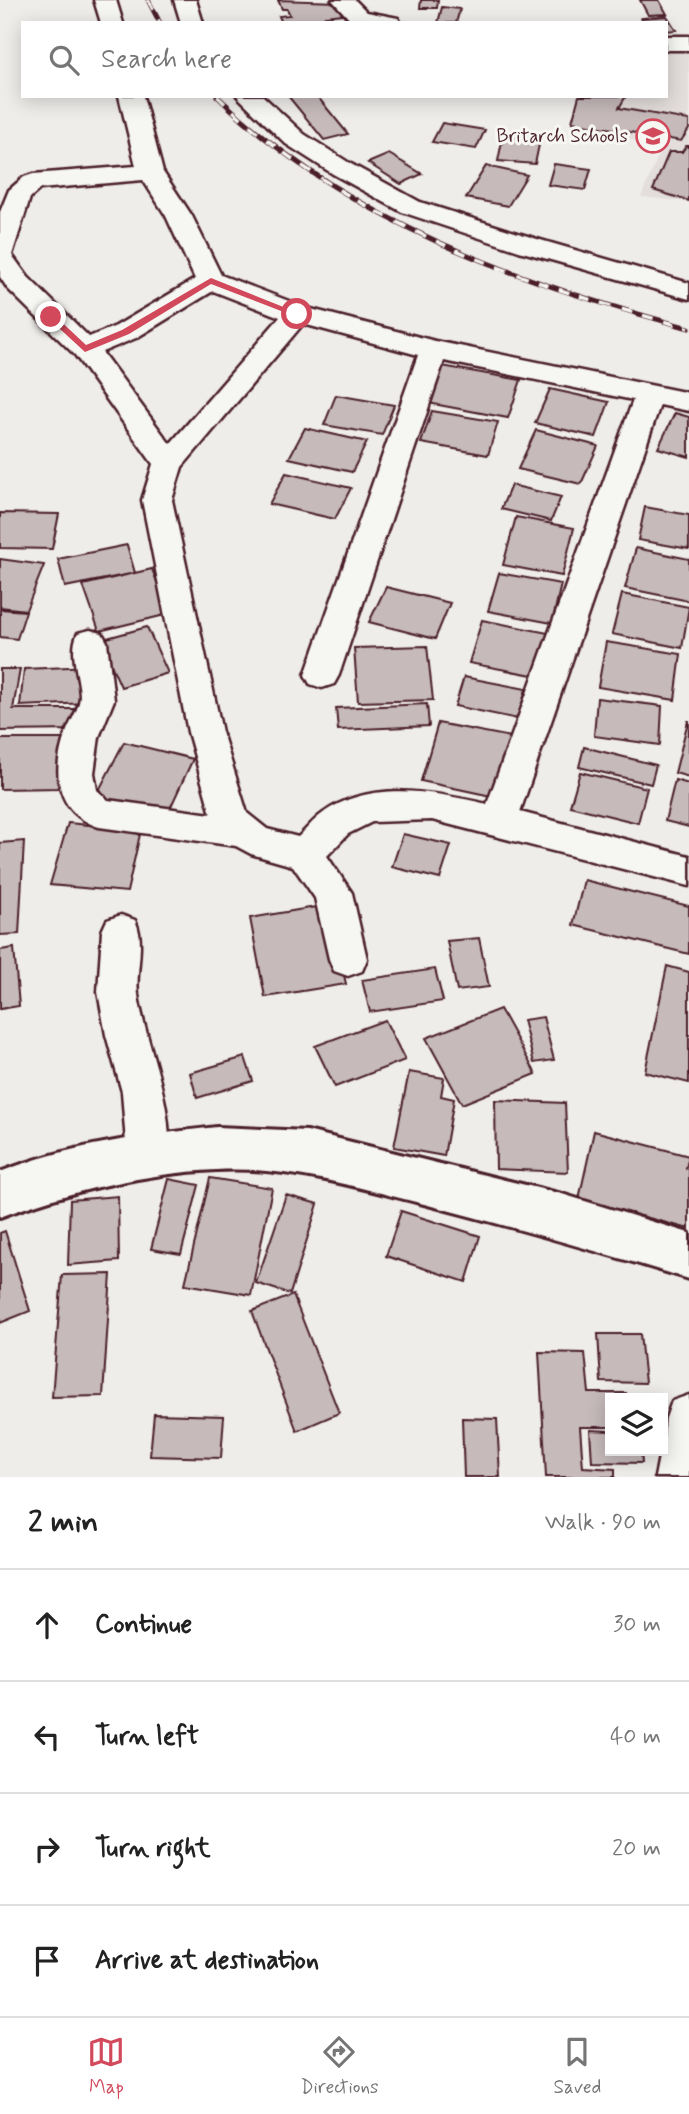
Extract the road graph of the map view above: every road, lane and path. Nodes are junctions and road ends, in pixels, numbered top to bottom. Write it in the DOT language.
graph roads {
  1 [pos="106,0"];
  2 [pos="185,0"];
  3 [pos="343,0"];
  4 [pos="111,21"];
  5 [pos="191,21"];
  6 [pos="381,21"];
  7 [pos="668,43"];
  8 [pos="689,43"];
  9 [pos="132,98"];
  10 [pos="251,98"];
  11 [pos="150,172"];
  12 [pos="0,256"];
  13 [pos="211,281"];
  14 [pos="689,290"];
  15 [pos="297,314"];
  16 [pos="85,349"];
  17 [pos="434,350"];
  18 [pos="649,394"];
  19 [pos="689,402"];
  20 [pos="168,463"];
  21 [pos="90,642"];
  22 [pos="322,675"];
  23 [pos="499,821"];
  24 [pos="239,832"];
  25 [pos="305,854"];
  26 [pos="689,871"];
  27 [pos="121,931"];
  28 [pos="348,959"];
  29 [pos="148,1156"];
  30 [pos="0,1195"];
  31 [pos="689,1256"];
  32 [pos="689,1418"];
  33 [pos="679,1477"];
  1 -- 4 [label="street"];
  2 -- 5 [label="street"];
  3 -- 6 [label="street"];
  7 -- 8 [label="street"];
  9 -- 11 [label="street"];
  10 -- 14 [label="street"];
  11 -- 12 [label="street"];
  11 -- 13 [label="street"];
  12 -- 16 [label="street"];
  13 -- 15 [label="street"];
  13 -- 16 [label="street"];
  15 -- 17 [label="street"];
  15 -- 20 [label="street"];
  16 -- 20 [label="street"];
  17 -- 18 [label="street"];
  17 -- 22 [label="street"];
  18 -- 19 [label="street"];
  18 -- 23 [label="street"];
  20 -- 24 [label="street"];
  21 -- 24 [label="street"];
  23 -- 25 [label="street"];
  23 -- 26 [label="street"];
  24 -- 25 [label="street"];
  25 -- 28 [label="street"];
  27 -- 29 [label="street"];
  29 -- 30 [label="street"];
  29 -- 31 [label="street"];
  32 -- 33 [label="street"];
}
